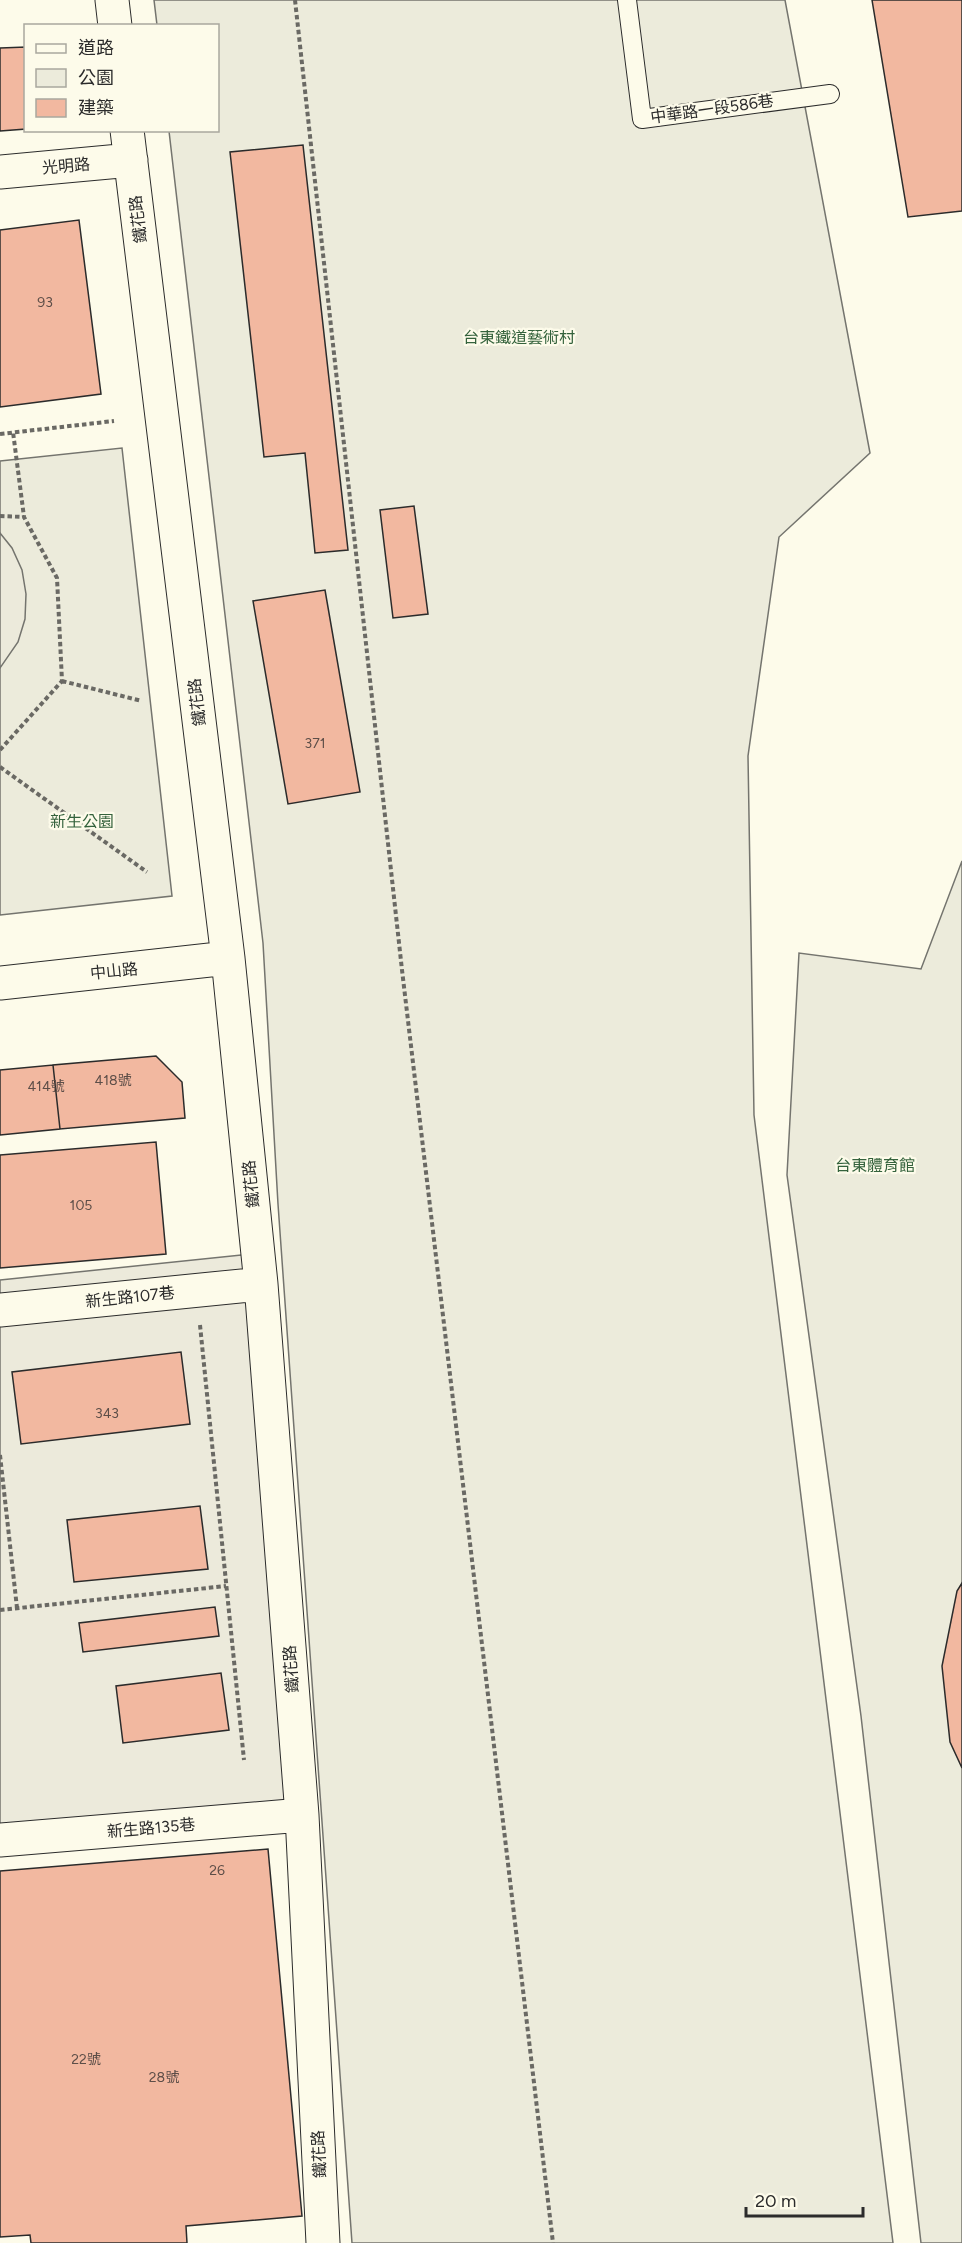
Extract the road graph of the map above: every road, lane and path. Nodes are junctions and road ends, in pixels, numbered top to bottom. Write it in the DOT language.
graph roads {
  1 [pos="111,0"];
  2 [pos="295,0"];
  3 [pos="627,0"];
  4 [pos="115,24"];
  5 [pos="830,94"];
  6 [pos="129,145"];
  7 [pos="0,172"];
  8 [pos="114,421"];
  9 [pos="13,432"];
  10 [pos="0,434"];
  11 [pos="0,516"];
  12 [pos="24,517"];
  13 [pos="62,681"];
  14 [pos="142,701"];
  15 [pos="0,750"];
  16 [pos="0,767"];
  17 [pos="147,872"];
  18 [pos="228,958"];
  19 [pos="0,983"];
  20 [pos="261,1284"];
  21 [pos="197,1290"];
  22 [pos="0,1310"];
  23 [pos="0,1455"];
  24 [pos="226,1586"];
  25 [pos="17,1608"];
  26 [pos="0,1610"];
  27 [pos="244,1760"];
  28 [pos="302,1815"];
  29 [pos="0,1840"];
  30 [pos="323,2243"];
  31 [pos="553,2243"];
  1 -- 4 [label="street"];
  2 -- 31 [label="path"];
  3 -- 5 [label="lane, 中華路一段586巷"];
  6 -- 7 [label="street, 光明路"];
  6 -- 18 [label="street, 鐵花路"];
  8 -- 9 [label="path"];
  9 -- 10 [label="path"];
  9 -- 12 [label="path"];
  11 -- 12 [label="path"];
  12 -- 13 [label="path"];
  13 -- 14 [label="path"];
  13 -- 15 [label="path"];
  16 -- 17 [label="path"];
  18 -- 19 [label="street, 中山路"];
  18 -- 20 [label="street, 鐵花路"];
  20 -- 21 [label="street, 新生路107巷"];
  20 -- 28 [label="street, 鐵花路"];
  21 -- 22 [label="street, 新生路107巷"];
  21 -- 24 [label="path"];
  23 -- 25 [label="path"];
  24 -- 25 [label="path"];
  24 -- 27 [label="path"];
  25 -- 26 [label="path"];
  28 -- 29 [label="street, 新生路135巷"];
  28 -- 30 [label="street, 鐵花路"];
}
